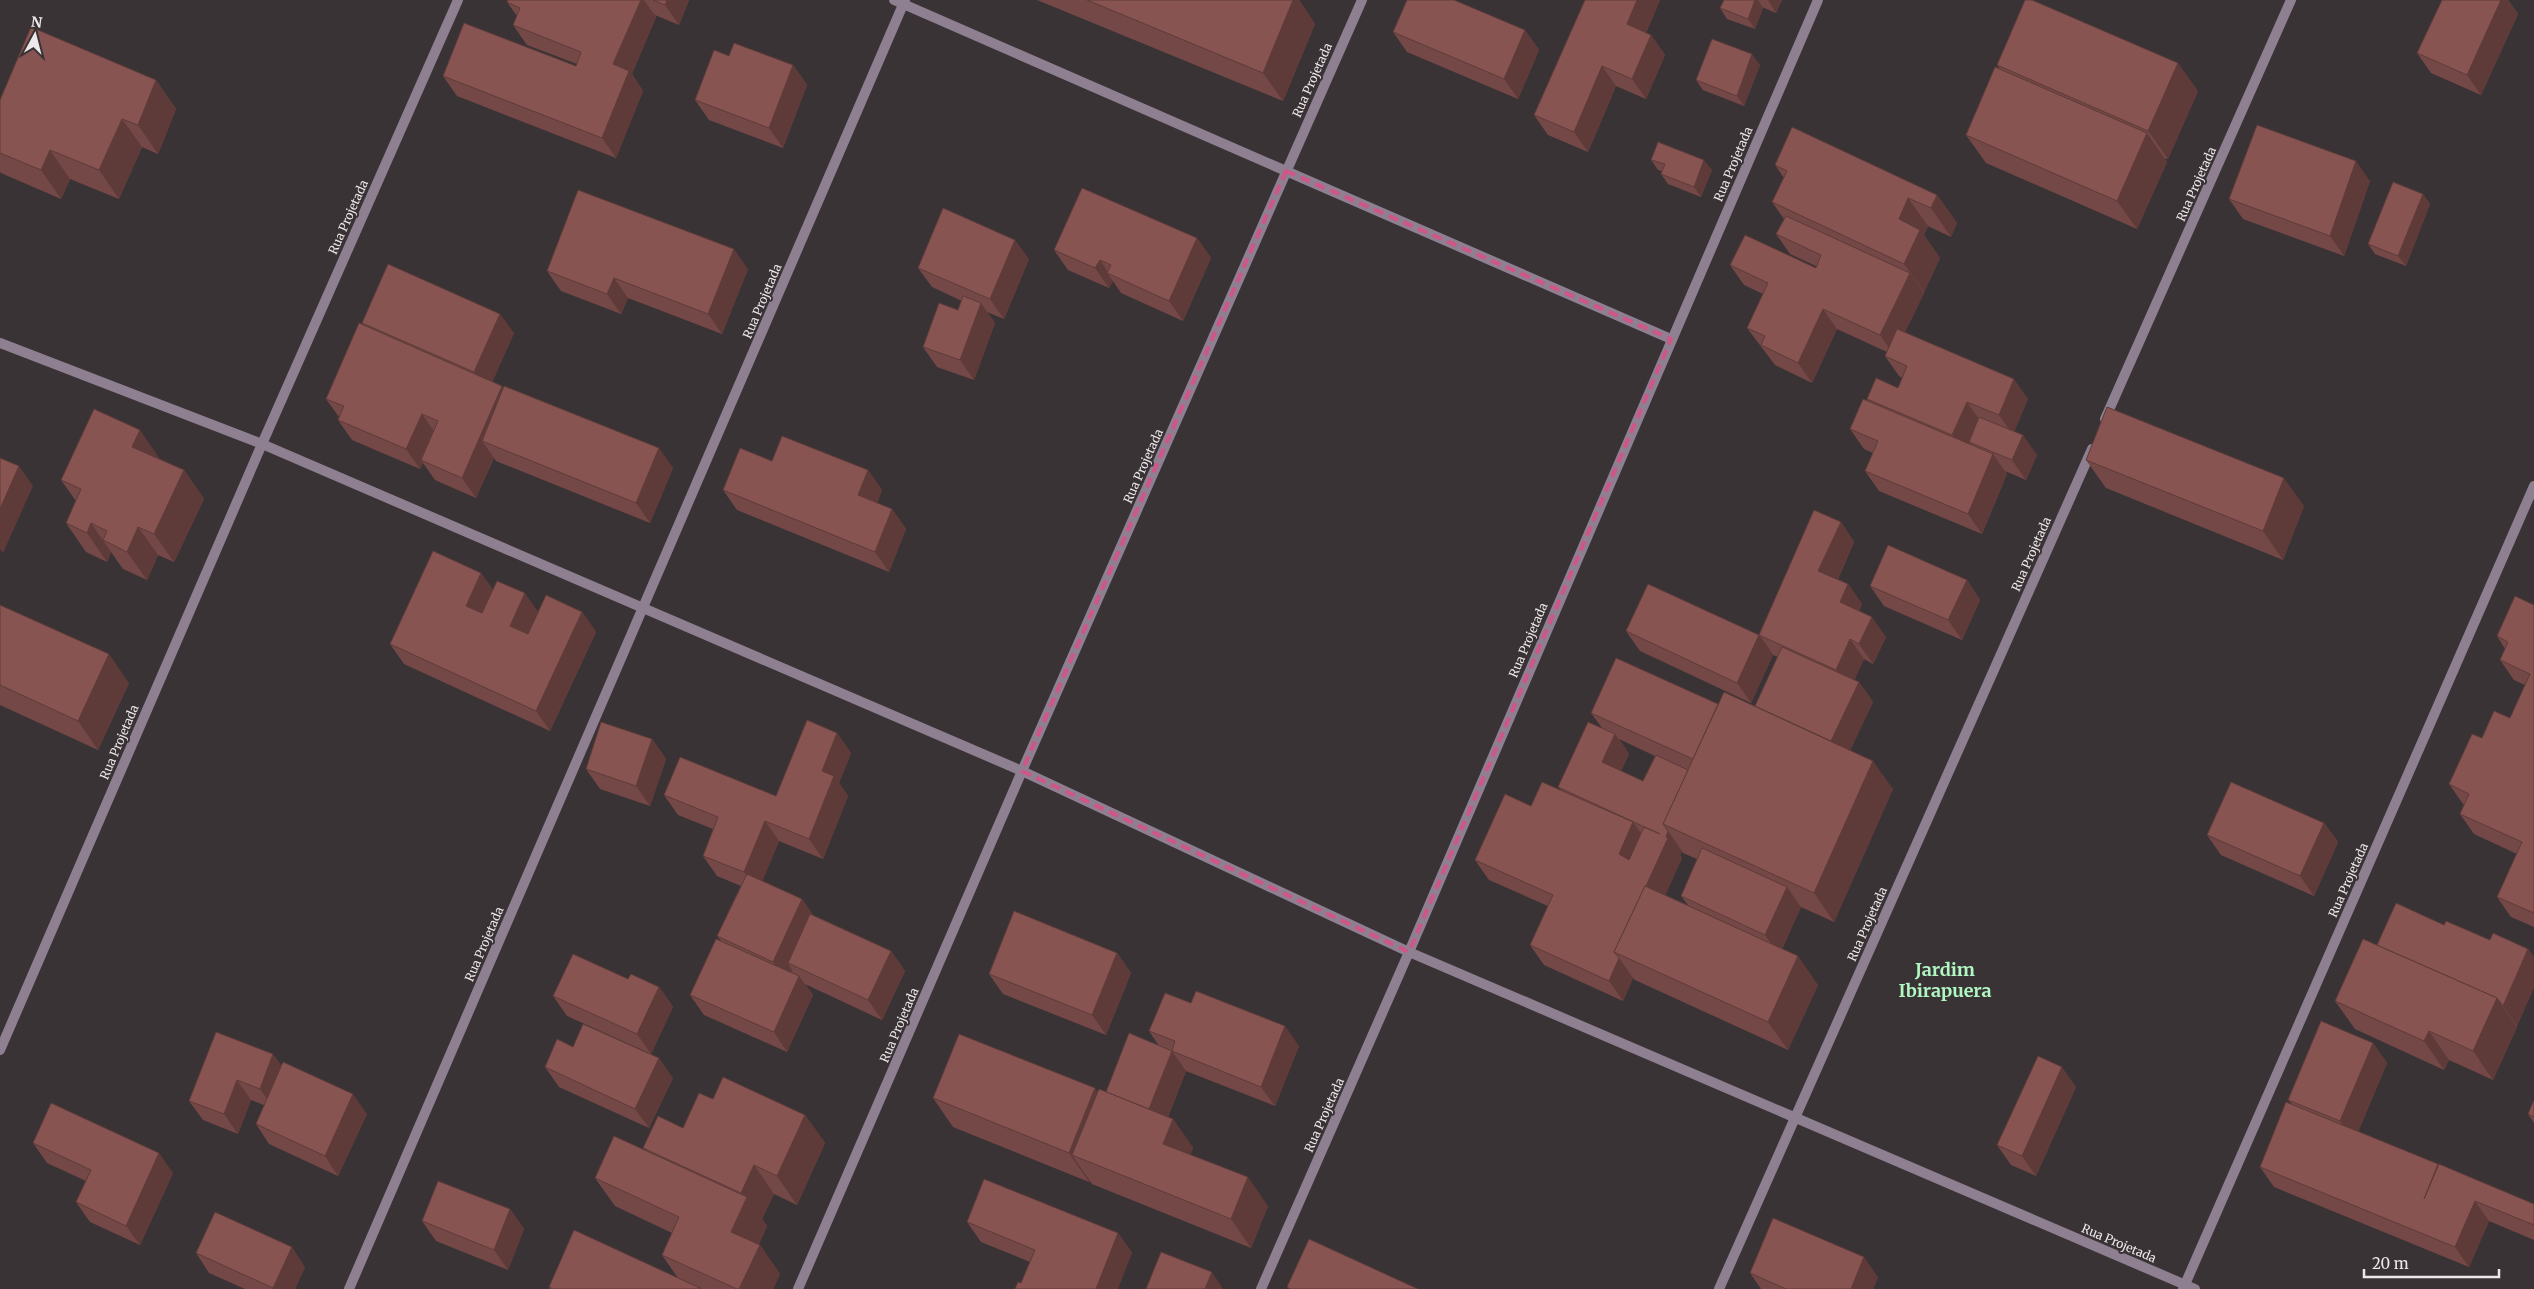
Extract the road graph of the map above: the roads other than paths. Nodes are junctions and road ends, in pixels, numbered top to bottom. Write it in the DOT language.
graph roads {
  1 [pos="458,0"];
  2 [pos="1362,0"];
  3 [pos="1818,0"];
  4 [pos="2291,0"];
  5 [pos="901,1"];
  6 [pos="1286,171"];
  7 [pos="1670,339"];
  8 [pos="0,342"];
  9 [pos="262,444"];
  10 [pos="2534,486"];
  11 [pos="643,608"];
  12 [pos="1022,771"];
  13 [pos="1409,952"];
  14 [pos="0,1050"];
  15 [pos="1794,1118"];
  16 [pos="2184,1287"];
  17 [pos="349,1289"];
  18 [pos="798,1289"];
  19 [pos="1261,1289"];
  20 [pos="1719,1289"];
  21 [pos="2195,1289"];
  1 -- 9 [label="street, Rua Projetada"];
  2 -- 6 [label="street, Rua Projetada"];
  3 -- 7 [label="street, Rua Projetada"];
  4 -- 15 [label="street, Rua Projetada"];
  5 -- 6 [label="street, Rua Projetada"];
  5 -- 11 [label="street, Rua Projetada"];
  6 -- 7 [label="street, Rua Projetada"];
  6 -- 12 [label="street, Rua Projetada"];
  7 -- 13 [label="street, Rua Projetada"];
  8 -- 9 [label="street, Rua Projetada"];
  9 -- 11 [label="street, Rua Projetada"];
  9 -- 14 [label="street, Rua Projetada"];
  10 -- 16 [label="street, Rua Projetada"];
  11 -- 12 [label="street, Rua Projetada"];
  11 -- 17 [label="street, Rua Projetada"];
  12 -- 13 [label="street, Rua Projetada"];
  12 -- 18 [label="street, Rua Projetada"];
  13 -- 15 [label="street, Rua Projetada"];
  13 -- 19 [label="street, Rua Projetada"];
  15 -- 16 [label="street, Rua Projetada"];
  15 -- 20 [label="street, Rua Projetada"];
  16 -- 21 [label="street, Rua Projetada"];
}
